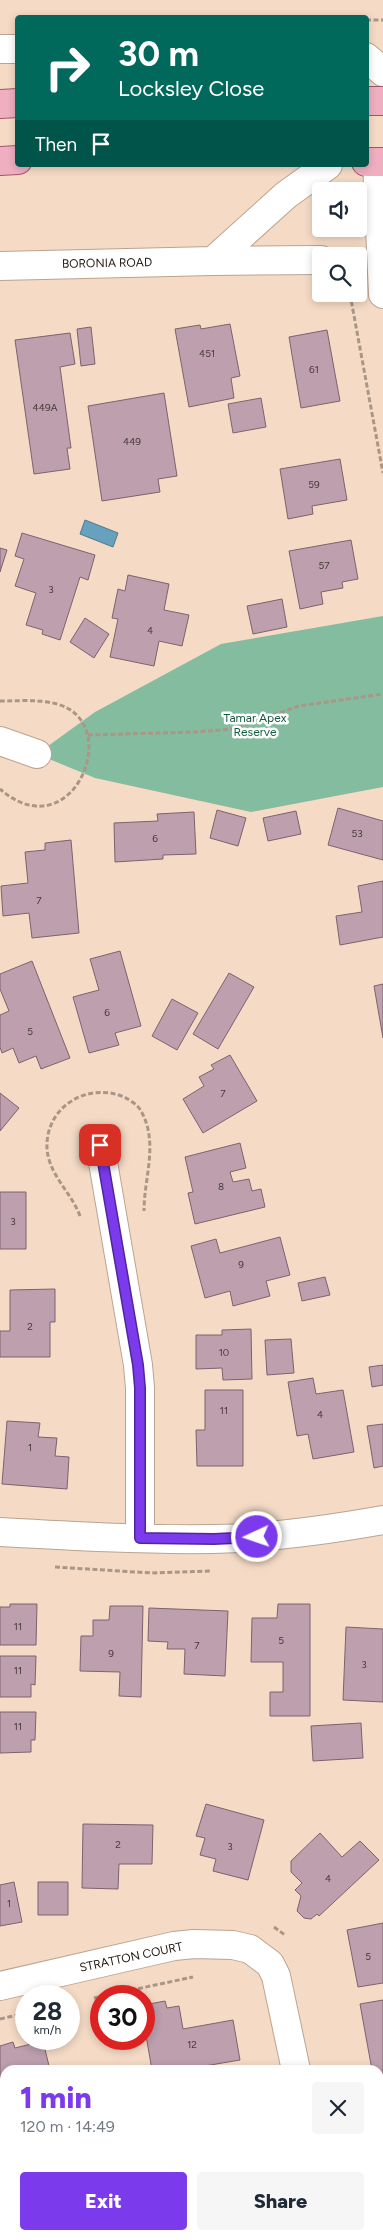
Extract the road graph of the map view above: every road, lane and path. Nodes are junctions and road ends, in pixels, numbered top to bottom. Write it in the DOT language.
graph roads {
  1 [pos="369,20"];
  2 [pos="383,20"];
  3 [pos="383,45"];
  4 [pos="369,46"];
  5 [pos="0,49"];
  6 [pos="15,49"];
  7 [pos="369,59"];
  8 [pos="383,72"];
  9 [pos="369,101"];
  10 [pos="383,101"];
  11 [pos="0,104"];
  12 [pos="15,104"];
  13 [pos="15,160"];
  14 [pos="0,161"];
  15 [pos="375,162"];
  16 [pos="325,167"];
  17 [pos="312,260"];
  18 [pos="382,260"];
  19 [pos="214,261"];
  20 [pos="0,266"];
  21 [pos="383,294"];
  22 [pos="351,302"];
  23 [pos="383,473"];
  24 [pos="383,694"];
  25 [pos="88,735"];
  26 [pos="0,741"];
  27 [pos="37,754"];
  28 [pos="100,1145"];
  29 [pos="383,1520"];
  30 [pos="0,1532"];
  31 [pos="140,1538"];
  32 [pos="198,1976"];
  33 [pos="0,1986"];
  34 [pos="88,1999"];
  35 [pos="15,2016"];
  36 [pos="0,2020"];
  37 [pos="295,2065"];
  1 -- 2 [label="path"];
  3 -- 4 [label="street"];
  5 -- 6 [label="street"];
  7 -- 8 [label="street"];
  9 -- 10 [label="main road"];
  11 -- 12 [label="main road"];
  13 -- 14 [label="main road"];
  15 -- 18 [label="street"];
  16 -- 19 [label="street"];
  17 -- 19 [label="street, BORONIA ROAD"];
  18 -- 21 [label="street"];
  19 -- 20 [label="street, BORONIA ROAD"];
  22 -- 23 [label="path"];
  24 -- 25 [label="path"];
  26 -- 27 [label="street"];
  28 -- 31 [label="street"];
  29 -- 31 [label="street"];
  30 -- 31 [label="street"];
  32 -- 34 [label="path"];
  33 -- 37 [label="street, STRATTON COURT"];
  35 -- 36 [label="path"];
}
